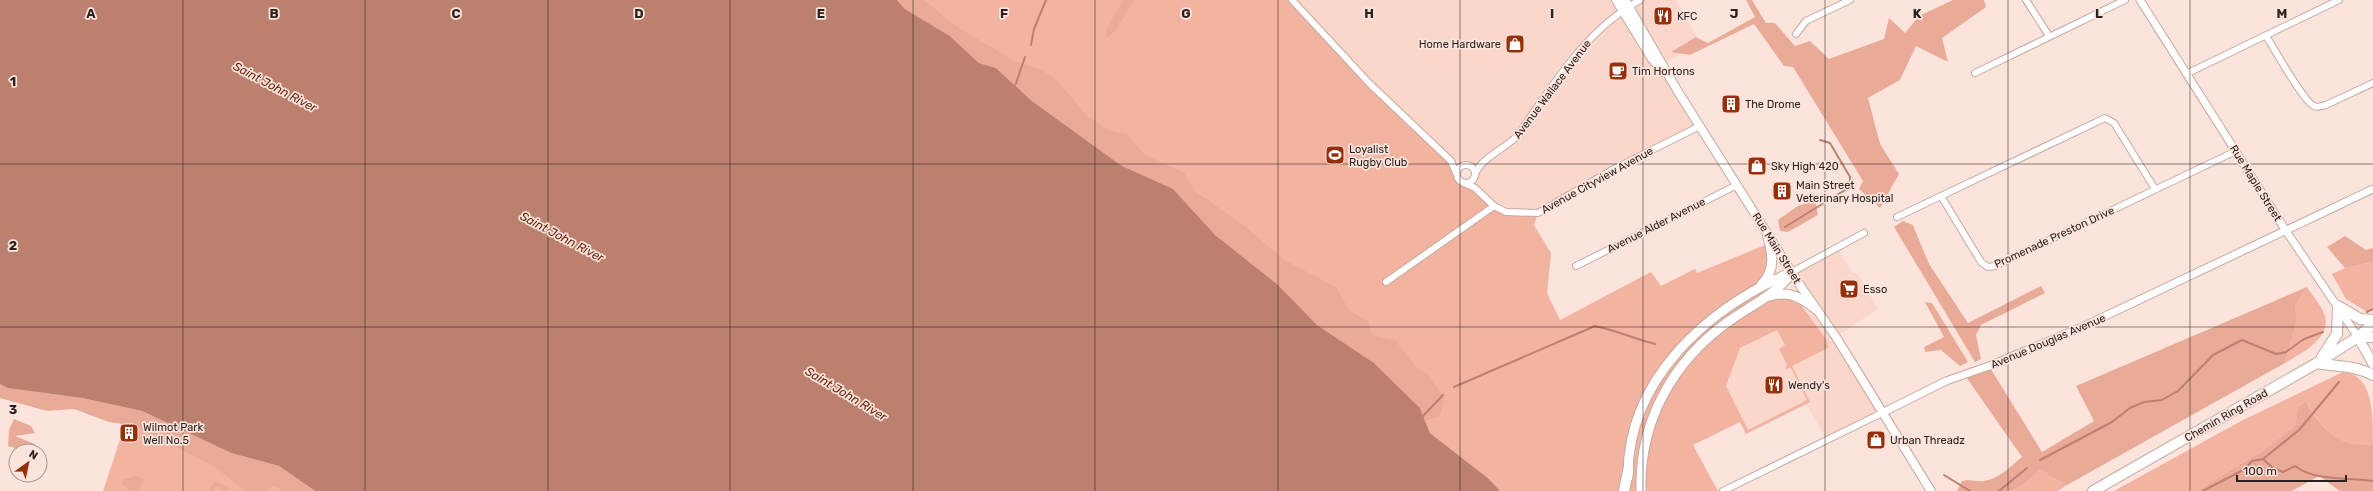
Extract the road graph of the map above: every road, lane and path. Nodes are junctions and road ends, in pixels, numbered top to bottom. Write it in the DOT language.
graph roads {
  1 [pos="1292,0"];
  2 [pos="1616,0"];
  3 [pos="1640,0"];
  4 [pos="1850,0"];
  5 [pos="2026,0"];
  6 [pos="2125,0"];
  7 [pos="2140,0"];
  8 [pos="2339,0"];
  9 [pos="1625,6"];
  10 [pos="1796,34"];
  11 [pos="2049,36"];
  12 [pos="2266,36"];
  13 [pos="1975,73"];
  14 [pos="2188,73"];
  15 [pos="2373,83"];
  16 [pos="1700,126"];
  17 [pos="2236,151"];
  18 [pos="1451,161"];
  19 [pos="1483,163"];
  20 [pos="1467,165"];
  21 [pos="1456,173"];
  22 [pos="1475,177"];
  23 [pos="1464,183"];
  24 [pos="1737,185"];
  25 [pos="1475,188"];
  26 [pos="2155,189"];
  27 [pos="2373,189"];
  28 [pos="1942,196"];
  29 [pos="1494,206"];
  30 [pos="1897,217"];
  31 [pos="2286,231"];
  32 [pos="1767,233"];
  33 [pos="1864,233"];
  34 [pos="1576,266"];
  35 [pos="1792,272"];
  36 [pos="1386,282"];
  37 [pos="1758,288"];
  38 [pos="1767,297"];
  39 [pos="2338,306"];
  40 [pos="1816,309"];
  41 [pos="2373,320"];
  42 [pos="2373,324"];
  43 [pos="2358,337"];
  44 [pos="2373,337"];
  45 [pos="2317,364"];
  46 [pos="2373,364"];
  47 [pos="2373,375"];
  48 [pos="1882,412"];
  49 [pos="1628,471"];
  50 [pos="1624,491"];
  51 [pos="1628,491"];
  52 [pos="1641,491"];
  53 [pos="1723,491"];
  54 [pos="1931,491"];
  55 [pos="2093,491"];
  1 -- 18 [label="street"];
  2 -- 9 [label="main road, Rue Main Street"];
  3 -- 9 [label="street, Avenue Wallace Avenue"];
  4 -- 10 [label="street"];
  5 -- 11 [label="street"];
  6 -- 11 [label="street"];
  7 -- 14 [label="street, Rue Maple Street"];
  8 -- 12 [label="street"];
  9 -- 16 [label="main road, Rue Main Street"];
  9 -- 19 [label="street, Avenue Wallace Avenue"];
  11 -- 13 [label="street"];
  12 -- 14 [label="street"];
  12 -- 15 [label="street"];
  14 -- 17 [label="street, Rue Maple Street"];
  16 -- 24 [label="main road, Rue Main Street"];
  16 -- 29 [label="street, Avenue Cityview Avenue"];
  17 -- 26 [label="street, Promenade Preston Drive"];
  17 -- 31 [label="street, Rue Maple Street"];
  18 -- 20 [label="street"];
  18 -- 21 [label="street"];
  19 -- 20 [label="street, Avenue Wallace Avenue"];
  19 -- 22 [label="street, Avenue Wallace Avenue"];
  20 -- 21 [label="street"];
  20 -- 22 [label="street"];
  21 -- 23 [label="street"];
  22 -- 23 [label="street"];
  22 -- 25 [label="street"];
  23 -- 25 [label="street, Avenue Cityview Avenue"];
  24 -- 32 [label="main road, Rue Main Street"];
  24 -- 34 [label="street, Avenue Alder Avenue"];
  25 -- 29 [label="street, Avenue Cityview Avenue"];
  26 -- 28 [label="street"];
  26 -- 28 [label="street, Promenade Preston Drive"];
  27 -- 31 [label="street, Avenue Douglas Avenue"];
  28 -- 30 [label="street"];
  29 -- 36 [label="street"];
  31 -- 39 [label="street, Rue Maple Street"];
  31 -- 48 [label="street, Avenue Douglas Avenue"];
  32 -- 35 [label="main road, Rue Main Street"];
  32 -- 37 [label="main road"];
  33 -- 35 [label="street"];
  35 -- 37 [label="main road"];
  35 -- 38 [label="main road"];
  35 -- 40 [label="main road, Rue Main Street"];
  37 -- 49 [label="main road"];
  38 -- 40 [label="main road"];
  38 -- 52 [label="main road"];
  39 -- 41 [label="highway"];
  39 -- 43 [label="street, Rue Maple Street"];
  39 -- 45 [label="highway"];
  40 -- 48 [label="main road, Rue Main Street"];
  42 -- 43 [label="highway, Chemin Ring Road"];
  43 -- 44 [label="highway"];
  43 -- 45 [label="highway, Chemin Ring Road"];
  43 -- 46 [label="main road, Rue Maple Street"];
  45 -- 47 [label="highway"];
  45 -- 55 [label="highway, Chemin Ring Road"];
  48 -- 53 [label="street, Avenue Douglas Avenue"];
  48 -- 54 [label="main road, Rue Main Street"];
  49 -- 50 [label="highway"];
  49 -- 51 [label="main road"];
}
